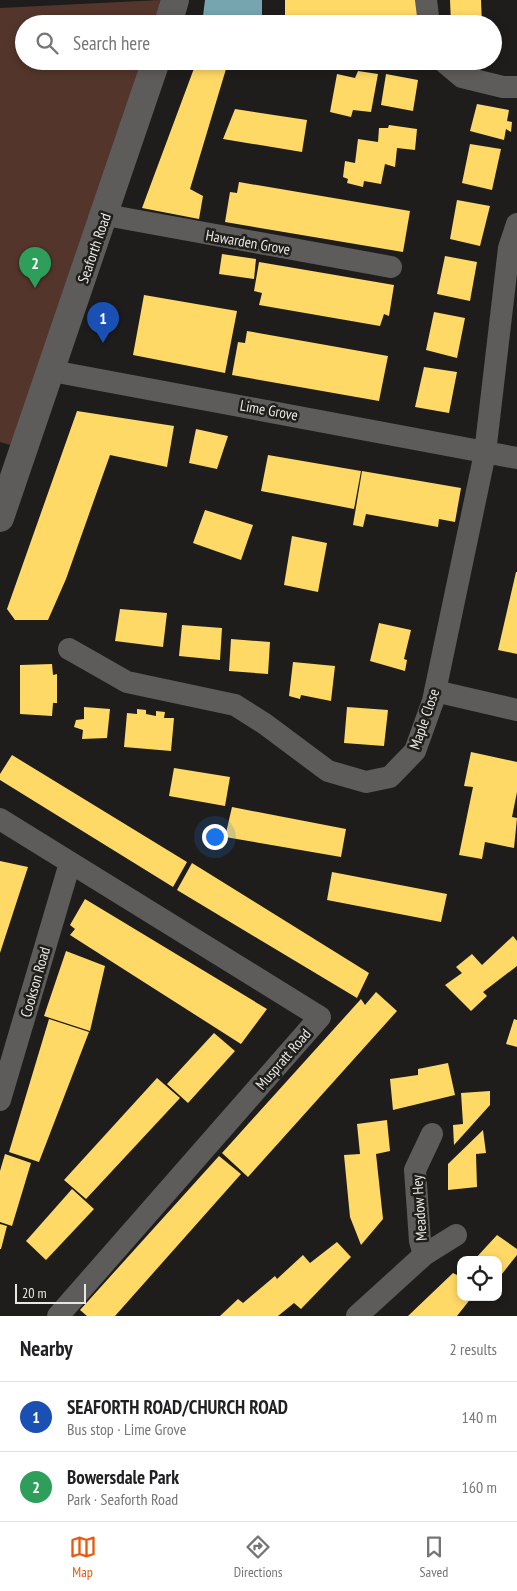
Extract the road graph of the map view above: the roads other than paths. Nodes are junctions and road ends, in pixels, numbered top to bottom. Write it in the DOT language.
graph roads {
  1 [pos="175,0"];
  2 [pos="426,0"];
  3 [pos="171,15"];
  4 [pos="428,15"];
  5 [pos="153,70"];
  6 [pos="454,70"];
  7 [pos="517,86"];
  8 [pos="106,215"];
  9 [pos="517,224"];
  10 [pos="391,267"];
  11 [pos="52,371"];
  12 [pos="485,453"];
  13 [pos="517,458"];
  14 [pos="0,518"];
  15 [pos="69,649"];
  16 [pos="435,691"];
  17 [pos="517,710"];
  18 [pos="0,819"];
  19 [pos="70,863"];
  20 [pos="0,1100"];
  21 [pos="432,1134"];
  22 [pos="456,1235"];
  23 [pos="424,1256"];
  24 [pos="58,1316"];
  25 [pos="357,1316"];
  1 -- 3 [label="street"];
  2 -- 4 [label="street"];
  5 -- 8 [label="street, Seaforth Road"];
  6 -- 7 [label="street"];
  8 -- 10 [label="street, Hawarden Grove"];
  8 -- 11 [label="street, Seaforth Road"];
  9 -- 12 [label="street"];
  11 -- 12 [label="street, Lime Grove"];
  11 -- 14 [label="street, Seaforth Road"];
  12 -- 13 [label="street, Lime Grove"];
  12 -- 16 [label="street, Maple Close"];
  15 -- 16 [label="street, Maple Close"];
  16 -- 17 [label="street"];
  18 -- 19 [label="street, Muspratt Road"];
  19 -- 20 [label="street, Cookson Road"];
  19 -- 24 [label="street, Muspratt Road"];
  21 -- 23 [label="street, Meadow Hey"];
  22 -- 23 [label="street, Meadow Hey"];
  23 -- 25 [label="street, Meadow Hey"];
}
